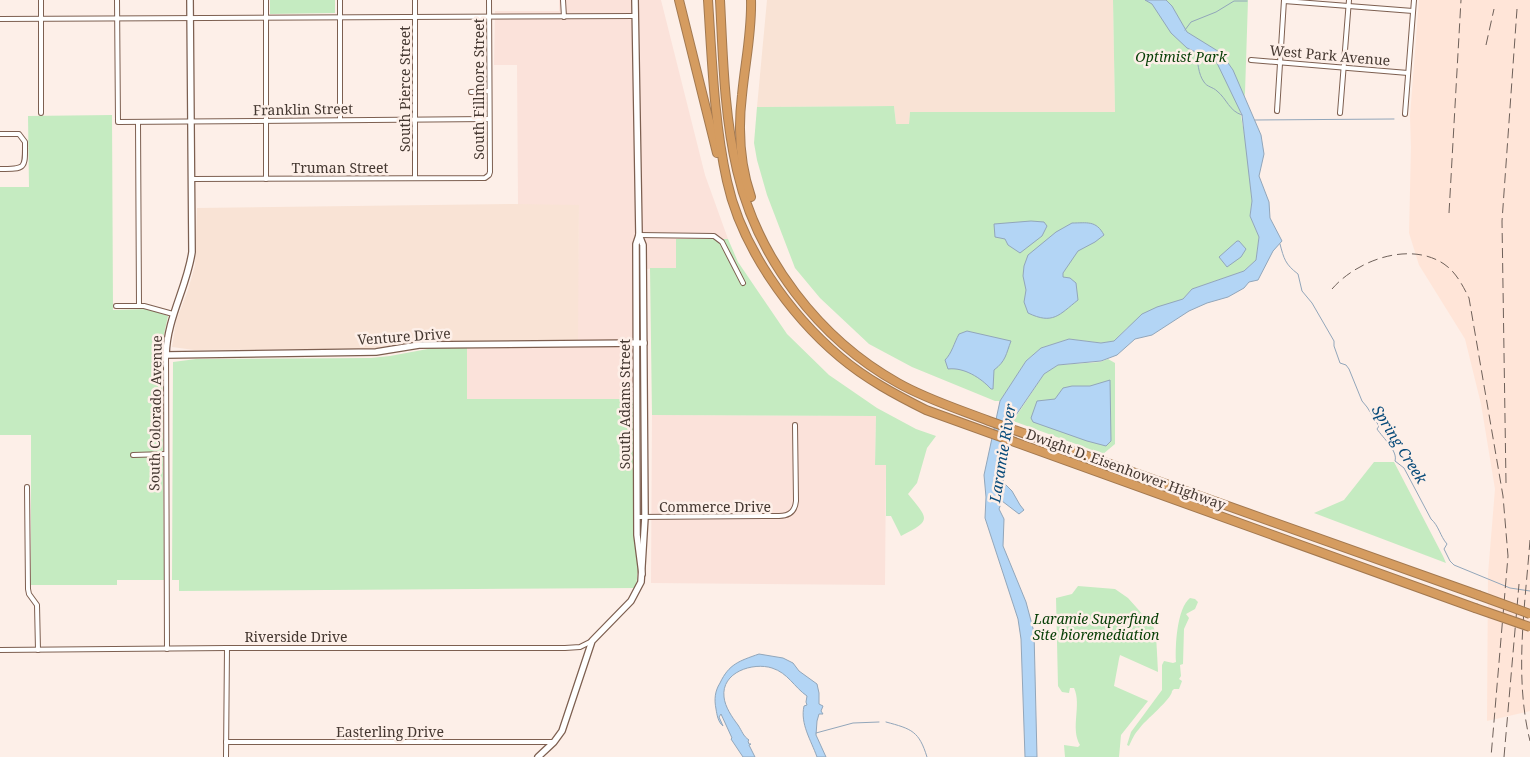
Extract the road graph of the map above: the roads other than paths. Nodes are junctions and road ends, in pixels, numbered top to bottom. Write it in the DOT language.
graph roads {
  1 [pos="41,0"];
  2 [pos="116,0"];
  3 [pos="190,0"];
  4 [pos="266,0"];
  5 [pos="340,0"];
  6 [pos="414,0"];
  7 [pos="489,0"];
  8 [pos="563,0"];
  9 [pos="635,0"];
  10 [pos="679,0"];
  11 [pos="708,0"];
  12 [pos="720,0"];
  13 [pos="751,0"];
  14 [pos="1284,0"];
  15 [pos="1349,0"];
  16 [pos="1414,0"];
  17 [pos="1349,6"];
  18 [pos="1413,11"];
  19 [pos="636,16"];
  20 [pos="489,17"];
  21 [pos="564,17"];
  22 [pos="340,18"];
  23 [pos="415,18"];
  24 [pos="42,19"];
  25 [pos="190,19"];
  26 [pos="266,19"];
  27 [pos="0,20"];
  28 [pos="117,20"];
  29 [pos="1251,60"];
  30 [pos="1279,63"];
  31 [pos="1344,68"];
  32 [pos="1408,73"];
  33 [pos="489,91"];
  34 [pos="471,92"];
  35 [pos="1277,111"];
  36 [pos="41,113"];
  37 [pos="1340,113"];
  38 [pos="1405,114"];
  39 [pos="489,119"];
  40 [pos="340,120"];
  41 [pos="415,120"];
  42 [pos="266,121"];
  43 [pos="138,122"];
  44 [pos="191,122"];
  45 [pos="0,134"];
  46 [pos="0,169"];
  47 [pos="487,176"];
  48 [pos="415,178"];
  49 [pos="192,179"];
  50 [pos="266,179"];
  51 [pos="727,182"];
  52 [pos="639,235"];
  53 [pos="743,283"];
  54 [pos="116,306"];
  55 [pos="139,306"];
  56 [pos="809,309"];
  57 [pos="173,314"];
  58 [pos="636,343"];
  59 [pos="644,343"];
  60 [pos="166,355"];
  61 [pos="795,425"];
  62 [pos="166,454"];
  63 [pos="133,455"];
  64 [pos="27,487"];
  65 [pos="637,517"];
  66 [pos="645,517"];
  67 [pos="642,574"];
  68 [pos="1530,614"];
  69 [pos="1530,627"];
  70 [pos="592,641"];
  71 [pos="227,648"];
  72 [pos="167,649"];
  73 [pos="0,650"];
  74 [pos="38,650"];
  75 [pos="226,742"];
  76 [pos="554,742"];
  77 [pos="226,757"];
  78 [pos="538,757"];
  1 -- 24 [label="street"];
  2 -- 28 [label="street"];
  3 -- 25 [label="street, South Colorado Avenue"];
  4 -- 26 [label="street"];
  5 -- 22 [label="street"];
  6 -- 23 [label="street, South Pierce Street"];
  7 -- 20 [label="street, South Fillmore Street"];
  8 -- 21 [label="street"];
  9 -- 19 [label="street, South Adams Street"];
  10 -- 51 [label="highway"];
  11 -- 51 [label="highway, Dwight D. Eisenhower Highway"];
  12 -- 56 [label="highway, Dwight D. Eisenhower Highway"];
  13 -- 56 [label="highway"];
  14 -- 17 [label="street"];
  14 -- 30 [label="street"];
  15 -- 17 [label="street"];
  16 -- 18 [label="street"];
  17 -- 18 [label="street"];
  17 -- 31 [label="street"];
  18 -- 32 [label="street"];
  19 -- 21 [label="street"];
  19 -- 52 [label="street, South Adams Street"];
  20 -- 21 [label="street"];
  20 -- 23 [label="street"];
  20 -- 33 [label="street, South Fillmore Street"];
  22 -- 23 [label="street"];
  22 -- 26 [label="street"];
  22 -- 40 [label="street"];
  23 -- 41 [label="street, South Pierce Street"];
  24 -- 27 [label="street"];
  24 -- 28 [label="street"];
  24 -- 36 [label="street"];
  25 -- 26 [label="street"];
  25 -- 28 [label="street"];
  25 -- 44 [label="street, South Colorado Avenue"];
  26 -- 42 [label="street"];
  28 -- 43 [label="street, Franklin Street"];
  29 -- 30 [label="street, West Park Avenue"];
  30 -- 31 [label="street, West Park Avenue"];
  30 -- 35 [label="street"];
  31 -- 32 [label="street, West Park Avenue"];
  31 -- 37 [label="street"];
  32 -- 38 [label="street"];
  33 -- 34 [label="street"];
  33 -- 39 [label="street, South Fillmore Street"];
  39 -- 41 [label="street, Franklin Street"];
  39 -- 47 [label="street, South Fillmore Street"];
  40 -- 41 [label="street, Franklin Street"];
  40 -- 42 [label="street, Franklin Street"];
  41 -- 48 [label="street, South Pierce Street"];
  42 -- 44 [label="street, Franklin Street"];
  42 -- 50 [label="street"];
  43 -- 44 [label="street, Franklin Street"];
  43 -- 55 [label="street"];
  44 -- 49 [label="street, South Colorado Avenue"];
  45 -- 46 [label="street"];
  47 -- 48 [label="street, Truman Street"];
  48 -- 50 [label="street, Truman Street"];
  49 -- 50 [label="street, Truman Street"];
  49 -- 57 [label="street, South Colorado Avenue"];
  51 -- 69 [label="highway, Dwight D. Eisenhower Highway, bridge"];
  52 -- 53 [label="street"];
  52 -- 58 [label="street, South Adams Street"];
  52 -- 59 [label="street, South Adams Street"];
  54 -- 55 [label="street"];
  55 -- 57 [label="street"];
  56 -- 68 [label="highway, Dwight D. Eisenhower Highway, bridge"];
  57 -- 60 [label="street, South Colorado Avenue"];
  58 -- 59 [label="street, Venture Drive"];
  58 -- 60 [label="street, Venture Drive"];
  58 -- 65 [label="street, South Adams Street"];
  59 -- 66 [label="street, South Adams Street"];
  60 -- 62 [label="street, South Colorado Avenue"];
  61 -- 66 [label="street, Commerce Drive"];
  62 -- 63 [label="street"];
  62 -- 72 [label="street, South Colorado Avenue"];
  64 -- 74 [label="street"];
  65 -- 66 [label="street, Commerce Drive"];
  65 -- 67 [label="street, South Adams Street"];
  66 -- 67 [label="street, South Adams Street"];
  67 -- 70 [label="street, South Adams Street"];
  70 -- 71 [label="street, Riverside Drive"];
  70 -- 76 [label="street"];
  71 -- 72 [label="street, Riverside Drive"];
  71 -- 75 [label="street"];
  72 -- 74 [label="street, Riverside Drive"];
  73 -- 74 [label="street, Riverside Drive"];
  75 -- 76 [label="street, Easterling Drive"];
  75 -- 77 [label="street"];
  76 -- 78 [label="street"];
}
